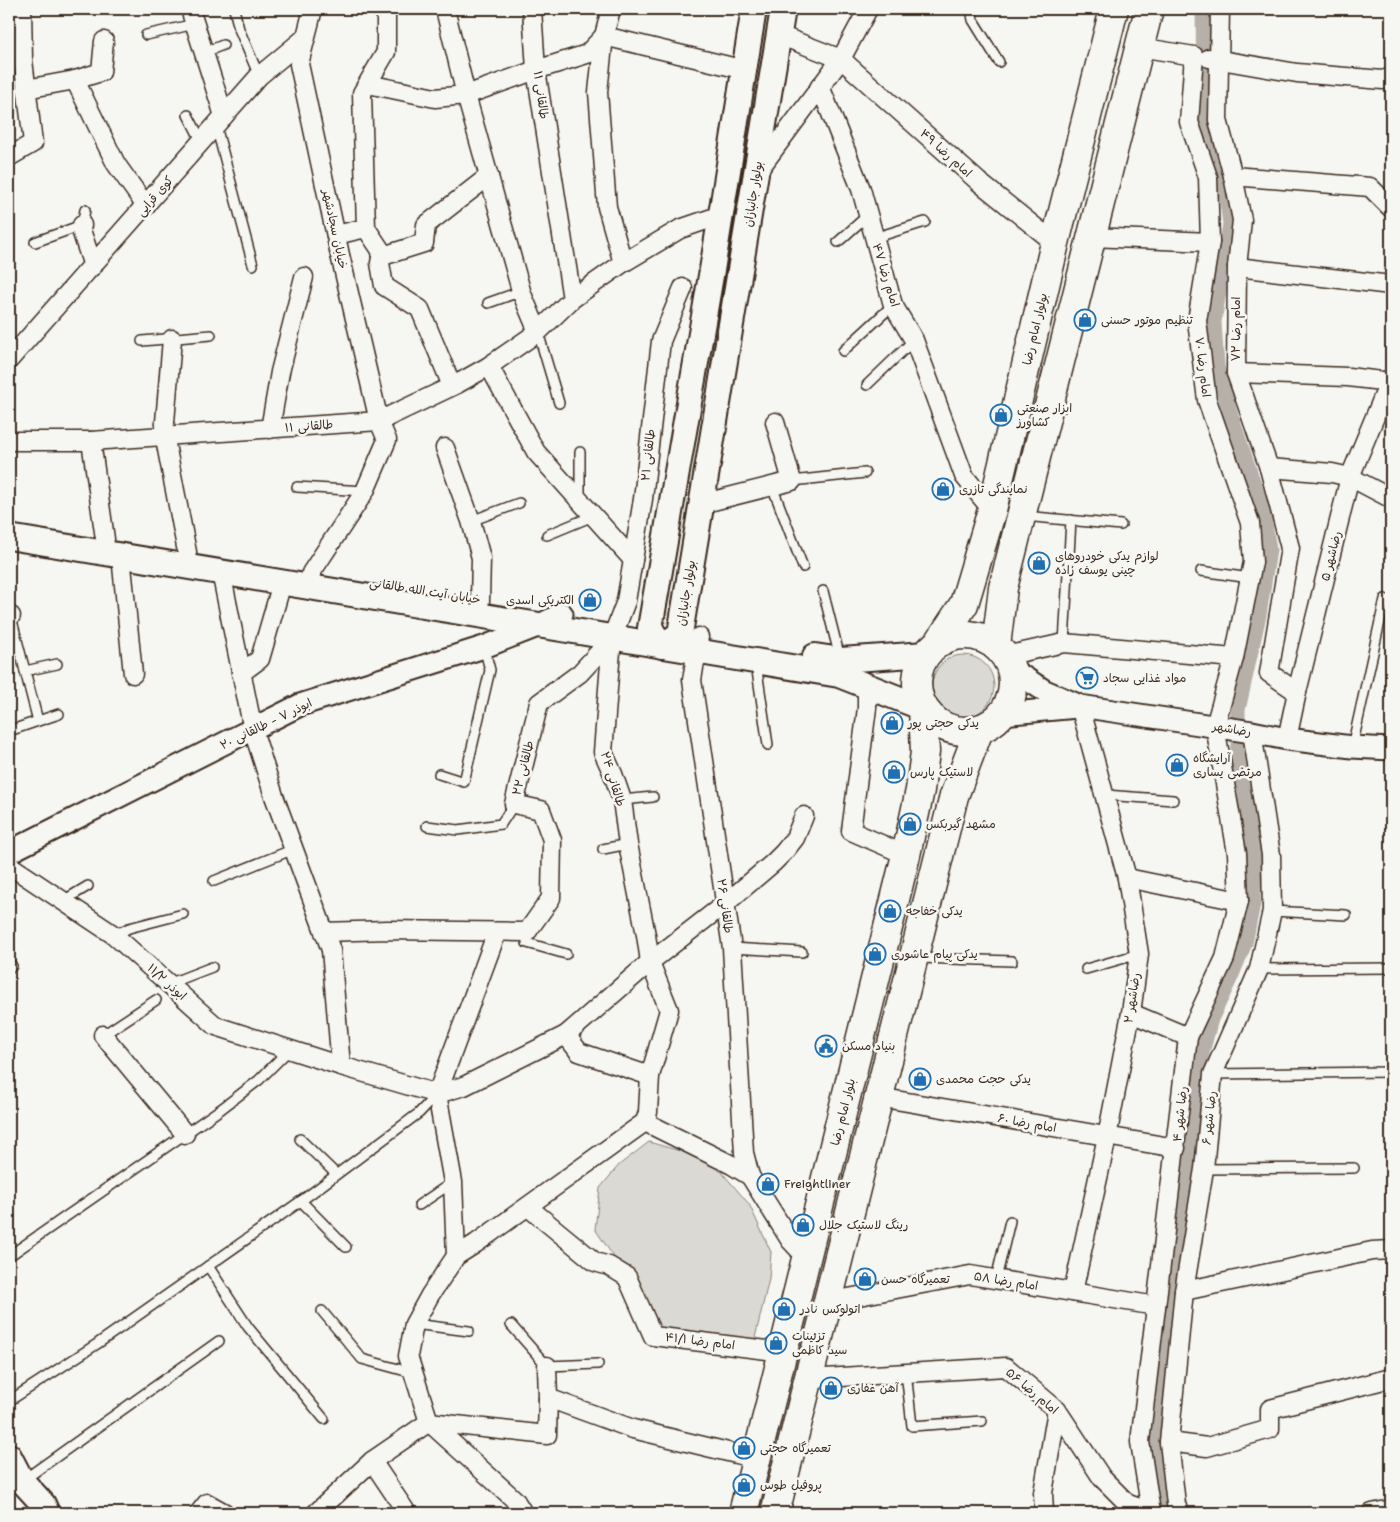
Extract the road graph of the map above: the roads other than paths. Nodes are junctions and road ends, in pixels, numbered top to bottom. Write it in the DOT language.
graph roads {
  1 [pos="22,9"];
  2 [pos="234,9"];
  3 [pos="313,9"];
  4 [pos="386,9"];
  5 [pos="445,9"];
  6 [pos="532,9"];
  7 [pos="611,9"];
  8 [pos="754,9"];
  9 [pos="783,9"];
  10 [pos="868,9"];
  11 [pos="971,9"];
  12 [pos="1114,9"];
  13 [pos="1149,9"];
  14 [pos="1220,9"];
  15 [pos="193,16"];
  16 [pos="146,35"];
  17 [pos="779,35"];
  18 [pos="604,36"];
  19 [pos="306,37"];
  20 [pos="104,41"];
  21 [pos="223,45"];
  22 [pos="1139,47"];
  23 [pos="205,52"];
  24 [pos="1194,56"];
  25 [pos="840,58"];
  26 [pos="1219,60"];
  27 [pos="16,62"];
  28 [pos="999,62"];
  29 [pos="536,70"];
  30 [pos="744,70"];
  31 [pos="259,76"];
  32 [pos="1391,77"];
  33 [pos="75,80"];
  34 [pos="368,84"];
  35 [pos="820,86"];
  36 [pos="26,89"];
  37 [pos="466,95"];
  38 [pos="188,115"];
  39 [pos="220,121"];
  40 [pos="202,142"];
  41 [pos="9,156"];
  42 [pos="756,174"];
  43 [pos="489,176"];
  44 [pos="1233,176"];
  45 [pos="146,206"];
  46 [pos="1391,208"];
  47 [pos="721,215"];
  48 [pos="868,215"];
  49 [pos="84,217"];
  50 [pos="925,222"];
  51 [pos="366,228"];
  52 [pos="336,235"];
  53 [pos="1091,237"];
  54 [pos="874,238"];
  55 [pos="35,242"];
  56 [pos="838,242"];
  57 [pos="1210,242"];
  58 [pos="1055,243"];
  59 [pos="382,252"];
  60 [pos="623,263"];
  61 [pos="253,265"];
  62 [pos="93,266"];
  63 [pos="1236,268"];
  64 [pos="304,277"];
  65 [pos="1391,285"];
  66 [pos="683,288"];
  67 [pos="522,291"];
  68 [pos="572,299"];
  69 [pos="488,303"];
  70 [pos="893,306"];
  71 [pos="538,332"];
  72 [pos="211,335"];
  73 [pos="172,339"];
  74 [pos="914,340"];
  75 [pos="142,341"];
  76 [pos="843,351"];
  77 [pos="9,360"];
  78 [pos="490,366"];
  79 [pos="1236,373"];
  80 [pos="1391,380"];
  81 [pos="867,385"];
  82 [pos="452,386"];
  83 [pos="559,403"];
  84 [pos="379,420"];
  85 [pos="775,422"];
  86 [pos="270,428"];
  87 [pos="164,434"];
  88 [pos="90,440"];
  89 [pos="9,441"];
  90 [pos="445,448"];
  91 [pos="580,452"];
  92 [pos="1269,468"];
  93 [pos="865,473"];
  94 [pos="1350,477"];
  95 [pos="792,481"];
  96 [pos="297,486"];
  97 [pos="772,486"];
  98 [pos="365,491"];
  99 [pos="1390,498"];
  100 [pos="580,500"];
  101 [pos="519,503"];
  102 [pos="701,504"];
  103 [pos="992,510"];
  104 [pos="593,516"];
  105 [pos="1021,516"];
  106 [pos="1072,520"];
  107 [pos="470,521"];
  108 [pos="9,523"];
  109 [pos="1121,524"];
  110 [pos="547,535"];
  111 [pos="9,538"];
  112 [pos="104,539"];
  113 [pos="187,552"];
  114 [pos="121,556"];
  115 [pos="661,556"];
  116 [pos="633,560"];
  117 [pos="692,561"];
  118 [pos="803,567"];
  119 [pos="1201,570"];
  120 [pos="221,572"];
  121 [pos="311,573"];
  122 [pos="972,578"];
  123 [pos="1250,578"];
  124 [pos="282,583"];
  125 [pos="1003,588"];
  126 [pos="822,590"];
  127 [pos="1385,599"];
  128 [pos="480,601"];
  129 [pos="10,614"];
  130 [pos="562,614"];
  131 [pos="540,625"];
  132 [pos="615,631"];
  133 [pos="677,639"];
  134 [pos="1064,642"];
  135 [pos="484,647"];
  136 [pos="932,648"];
  137 [pos="1004,657"];
  138 [pos="1234,658"];
  139 [pos="755,661"];
  140 [pos="57,664"];
  141 [pos="840,668"];
  142 [pos="25,671"];
  143 [pos="241,673"];
  144 [pos="132,674"];
  145 [pos="867,686"];
  146 [pos="1297,692"];
  147 [pos="1077,705"];
  148 [pos="923,708"];
  149 [pos="59,714"];
  150 [pos="1002,714"];
  151 [pos="38,720"];
  152 [pos="1215,726"];
  153 [pos="253,730"];
  154 [pos="979,730"];
  155 [pos="9,731"];
  156 [pos="1252,732"];
  157 [pos="1288,739"];
  158 [pos="768,745"];
  159 [pos="1352,747"];
  160 [pos="1391,750"];
  161 [pos="439,774"];
  162 [pos="920,790"];
  163 [pos="1105,795"];
  164 [pos="954,796"];
  165 [pos="653,797"];
  166 [pos="622,800"];
  167 [pos="1173,800"];
  168 [pos="514,804"];
  169 [pos="804,816"];
  170 [pos="427,826"];
  171 [pos="628,844"];
  172 [pos="294,849"];
  173 [pos="603,849"];
  174 [pos="9,852"];
  175 [pos="906,855"];
  176 [pos="9,865"];
  177 [pos="1127,878"];
  178 [pos="214,881"];
  179 [pos="88,886"];
  180 [pos="62,901"];
  181 [pos="1239,901"];
  182 [pos="726,903"];
  183 [pos="1272,911"];
  184 [pos="184,914"];
  185 [pos="1346,915"];
  186 [pos="324,932"];
  187 [pos="497,932"];
  188 [pos="527,932"];
  189 [pos="114,935"];
  190 [pos="732,948"];
  191 [pos="802,952"];
  192 [pos="566,954"];
  193 [pos="1139,954"];
  194 [pos="913,958"];
  195 [pos="1012,960"];
  196 [pos="650,962"];
  197 [pos="212,968"];
  198 [pos="1391,968"];
  199 [pos="1086,969"];
  200 [pos="1259,969"];
  201 [pos="168,984"];
  202 [pos="156,1000"];
  203 [pos="1131,1013"];
  204 [pos="103,1035"];
  205 [pos="566,1035"];
  206 [pos="1188,1037"];
  207 [pos="290,1049"];
  208 [pos="341,1066"];
  209 [pos="1391,1072"];
  210 [pos="1213,1074"];
  211 [pos="650,1076"];
  212 [pos="437,1094"];
  213 [pos="878,1097"];
  214 [pos="645,1122"];
  215 [pos="185,1134"];
  216 [pos="1107,1137"];
  217 [pos="300,1139"];
  218 [pos="1176,1148"];
  219 [pos="1354,1168"];
  220 [pos="1204,1169"];
  221 [pos="336,1174"];
  222 [pos="750,1176"];
  223 [pos="453,1182"];
  224 [pos="301,1201"];
  225 [pos="419,1205"];
  226 [pos="528,1207"];
  227 [pos="1010,1221"];
  228 [pos="346,1248"];
  229 [pos="1391,1250"];
  230 [pos="9,1256"];
  231 [pos="456,1256"];
  232 [pos="807,1258"];
  233 [pos="208,1266"];
  234 [pos="996,1279"];
  235 [pos="1184,1291"];
  236 [pos="1073,1292"];
  237 [pos="827,1302"];
  238 [pos="1156,1306"];
  239 [pos="322,1311"];
  240 [pos="414,1324"];
  241 [pos="511,1325"];
  242 [pos="469,1331"];
  243 [pos="219,1341"];
  244 [pos="783,1352"];
  245 [pos="598,1364"];
  246 [pos="547,1366"];
  247 [pos="906,1372"];
  248 [pos="414,1373"];
  249 [pos="1391,1378"];
  250 [pos="808,1379"];
  251 [pos="548,1398"];
  252 [pos="9,1401"];
  253 [pos="1058,1410"];
  254 [pos="324,1419"];
  255 [pos="982,1421"];
  256 [pos="429,1422"];
  257 [pos="1169,1442"];
  258 [pos="9,1456"];
  259 [pos="757,1459"];
  260 [pos="372,1461"];
  261 [pos="22,1482"];
  262 [pos="1391,1509"];
  263 [pos="1151,1512"];
  264 [pos="33,1513"];
  265 [pos="47,1513"];
  266 [pos="198,1513"];
  267 [pos="225,1513"];
  268 [pos="316,1513"];
  269 [pos="407,1513"];
  270 [pos="523,1513"];
  271 [pos="742,1513"];
  272 [pos="775,1513"];
  273 [pos="1044,1513"];
  274 [pos="1179,1513"];
  275 [pos="1372,1513"];
  1 -- 27 [label="street"];
  2 -- 31 [label="lane"];
  3 -- 19 [label="street, خیابان سجادشهر"];
  4 -- 34 [label="street"];
  5 -- 37 [label="street"];
  6 -- 29 [label="street, طالقانی ۱۱"];
  7 -- 18 [label="street"];
  8 -- 30 [label="main road"];
  9 -- 17 [label="main road, بولوار جانبازان"];
  10 -- 25 [label="street"];
  11 -- 28 [label="lane"];
  12 -- 58 [label="main road, بولوار امام رضا"];
  13 -- 22 [label="main road"];
  14 -- 26 [label="street, امام رضا ۷۲"];
  15 -- 16 [label="lane"];
  15 -- 23 [label="street"];
  17 -- 25 [label="street"];
  17 -- 42 [label="main road, بولوار جانبازان"];
  18 -- 29 [label="street"];
  18 -- 30 [label="street"];
  18 -- 60 [label="street"];
  19 -- 31 [label="street, کوی قرایی"];
  19 -- 52 [label="street, خیابان سجادشهر"];
  20 -- 33 [label="street"];
  21 -- 23 [label="lane"];
  22 -- 24 [label="street"];
  22 -- 53 [label="main road"];
  23 -- 39 [label="street"];
  24 -- 26 [label="street"];
  24 -- 57 [label="street, امام رضا ۷۰"];
  25 -- 35 [label="street"];
  25 -- 58 [label="street, امام رضا ۴۹"];
  26 -- 32 [label="street"];
  26 -- 44 [label="street, امام رضا ۷۲"];
  27 -- 36 [label="street"];
  29 -- 37 [label="street"];
  29 -- 68 [label="street, طالقانی ۱۱"];
  30 -- 47 [label="main road"];
  31 -- 39 [label="street, کوی قرایی"];
  33 -- 36 [label="street"];
  33 -- 45 [label="street"];
  34 -- 37 [label="street"];
  34 -- 51 [label="street"];
  35 -- 42 [label="street"];
  35 -- 48 [label="street, امام رضا ۴۷"];
  36 -- 41 [label="street"];
  37 -- 43 [label="street"];
  38 -- 40 [label="lane"];
  39 -- 40 [label="street, کوی قرایی"];
  39 -- 61 [label="lane"];
  40 -- 45 [label="street, کوی قرایی"];
  42 -- 102 [label="main road, بولوار جانبازان"];
  43 -- 59 [label="street"];
  43 -- 67 [label="street"];
  44 -- 46 [label="street"];
  44 -- 63 [label="street, امام رضا ۷۲"];
  45 -- 62 [label="street, کوی قرایی"];
  47 -- 60 [label="street, طالقانی ۱۱"];
  47 -- 115 [label="main road"];
  48 -- 54 [label="street, امام رضا ۴۷"];
  48 -- 56 [label="lane"];
  49 -- 55 [label="lane"];
  49 -- 62 [label="street"];
  50 -- 54 [label="lane"];
  51 -- 52 [label="street"];
  51 -- 59 [label="street"];
  52 -- 84 [label="street, خیابان سجادشهر"];
  53 -- 57 [label="street"];
  53 -- 105 [label="main road"];
  54 -- 70 [label="street, امام رضا ۴۷"];
  57 -- 123 [label="street, امام رضا ۷۰"];
  58 -- 103 [label="main road, بولوار امام رضا"];
  59 -- 82 [label="street"];
  60 -- 68 [label="street, طالقانی ۱۱"];
  62 -- 77 [label="street, کوی قرایی"];
  63 -- 65 [label="street"];
  63 -- 79 [label="street, امام رضا ۷۲"];
  64 -- 86 [label="street"];
  66 -- 116 [label="street, طالقانی ۲۱"];
  67 -- 69 [label="lane"];
  67 -- 71 [label="street"];
  68 -- 71 [label="street, طالقانی ۱۱"];
  70 -- 74 [label="street, امام رضا ۴۷"];
  70 -- 76 [label="lane"];
  71 -- 78 [label="street, طالقانی ۱۱"];
  71 -- 83 [label="lane"];
  72 -- 73 [label="lane"];
  73 -- 75 [label="lane"];
  73 -- 87 [label="street"];
  74 -- 81 [label="lane"];
  74 -- 103 [label="street, امام رضا ۴۷"];
  78 -- 82 [label="street, طالقانی ۱۱"];
  78 -- 100 [label="street"];
  79 -- 80 [label="street"];
  79 -- 92 [label="street, امام رضا ۷۲"];
  80 -- 94 [label="street, رضاشهر ۵"];
  82 -- 84 [label="street, طالقانی ۱۱"];
  84 -- 86 [label="street, طالقانی ۱۱"];
  84 -- 98 [label="street, خیابان سجادشهر"];
  85 -- 95 [label="street"];
  86 -- 87 [label="street, طالقانی ۱۱"];
  87 -- 88 [label="street, طالقانی ۱۱"];
  87 -- 113 [label="street"];
  88 -- 89 [label="street, طالقانی ۱۱"];
  88 -- 112 [label="street"];
  90 -- 107 [label="street"];
  91 -- 100 [label="lane"];
  92 -- 94 [label="street"];
  92 -- 146 [label="street, امام رضا ۷۲"];
  93 -- 95 [label="lane"];
  94 -- 99 [label="street"];
  94 -- 146 [label="street, رضاشهر ۵"];
  95 -- 97 [label="street"];
  96 -- 98 [label="lane"];
  97 -- 102 [label="street"];
  97 -- 118 [label="lane"];
  98 -- 121 [label="street, خیابان سجادشهر"];
  100 -- 104 [label="street"];
  101 -- 107 [label="lane"];
  102 -- 117 [label="main road, بولوار جانبازان"];
  103 -- 122 [label="main road, بولوار امام رضا"];
  104 -- 110 [label="lane"];
  104 -- 116 [label="street"];
  105 -- 106 [label="lane"];
  105 -- 125 [label="main road"];
  106 -- 109 [label="lane"];
  106 -- 134 [label="lane"];
  107 -- 128 [label="street"];
  108 -- 112 [label="main road, خیابان آیت الله طالقانی"];
  111 -- 114 [label="main road, خیابان آیت الله طالقانی"];
  112 -- 113 [label="main road, خیابان آیت الله طالقانی"];
  113 -- 121 [label="main road, خیابان آیت الله طالقانی"];
  114 -- 120 [label="main road, خیابان آیت الله طالقانی"];
  114 -- 144 [label="street"];
  115 -- 117 [label="main road"];
  115 -- 133 [label="main road"];
  116 -- 132 [label="street, طالقانی ۲۱"];
  117 -- 133 [label="main road, بولوار جانبازان"];
  119 -- 123 [label="lane"];
  120 -- 124 [label="main road, خیابان آیت الله طالقانی"];
  120 -- 143 [label="street"];
  121 -- 128 [label="main road, خیابان آیت الله طالقانی"];
  122 -- 125 [label="main road"];
  122 -- 136 [label="main road, بولوار امام رضا"];
  123 -- 138 [label="street, امام رضا ۷۰"];
  124 -- 131 [label="main road, خیابان آیت الله طالقانی"];
  124 -- 143 [label="street"];
  125 -- 137 [label="main road"];
  126 -- 141 [label="lane"];
  127 -- 159 [label="lane"];
  128 -- 130 [label="main road, خیابان آیت الله طالقانی"];
  129 -- 142 [label="lane"];
  130 -- 131 [label="street, ابوذر ۷ - طالقانی ۲۰"];
  130 -- 132 [label="main road, خیابان آیت الله طالقانی"];
  131 -- 132 [label="main road, خیابان آیت الله طالقانی"];
  131 -- 135 [label="street, ابوذر ۷ - طالقانی ۲۰"];
  132 -- 133 [label="main road, خیابان آیت الله طالقانی"];
  132 -- 166 [label="street, طالقانی ۲۴"];
  132 -- 168 [label="street, طالقانی ۲۲"];
  133 -- 139 [label="main road, خیابان آیت الله طالقانی"];
  133 -- 141 [label="main road, خیابان آیت الله طالقانی"];
  133 -- 182 [label="street, طالقانی ۲۶"];
  134 -- 137 [label="street"];
  134 -- 138 [label="street"];
  135 -- 153 [label="street, ابوذر ۷ - طالقانی ۲۰"];
  135 -- 161 [label="lane"];
  136 -- 137 [label="main road"];
  136 -- 141 [label="main road"];
  136 -- 148 [label="main road"];
  137 -- 147 [label="street"];
  137 -- 150 [label="main road"];
  138 -- 152 [label="street, امام رضا ۷۰"];
  139 -- 141 [label="main road, خیابان آیت الله طالقانی"];
  139 -- 158 [label="lane"];
  140 -- 142 [label="lane"];
  141 -- 145 [label="main road"];
  142 -- 151 [label="lane"];
  143 -- 153 [label="street"];
  145 -- 148 [label="main road"];
  145 -- 175 [label="street"];
  146 -- 157 [label="street, رضاشهر ۵"];
  147 -- 150 [label="street"];
  147 -- 152 [label="street, رضاشهر"];
  147 -- 163 [label="street, رضاشهر ۲"];
  148 -- 154 [label="main road"];
  148 -- 162 [label="main road, بلوار امام رضا"];
  149 -- 151 [label="lane"];
  150 -- 154 [label="main road"];
  151 -- 155 [label="lane"];
  152 -- 156 [label="street, رضاشهر"];
  152 -- 181 [label="street, رضا شهر ۴"];
  153 -- 172 [label="street"];
  153 -- 174 [label="street, ابوذر ۷ - طالقانی ۲۰"];
  154 -- 164 [label="main road"];
  156 -- 157 [label="street, رضاشهر"];
  156 -- 183 [label="street, رضا شهر ۶"];
  157 -- 159 [label="street, رضاشهر"];
  159 -- 160 [label="street, رضاشهر"];
  162 -- 164 [label="main road"];
  162 -- 175 [label="main road, بلوار امام رضا"];
  163 -- 167 [label="lane"];
  163 -- 177 [label="street, رضاشهر ۲"];
  164 -- 194 [label="main road"];
  165 -- 166 [label="lane"];
  166 -- 171 [label="street, طالقانی ۲۴"];
  168 -- 170 [label="lane"];
  168 -- 188 [label="street, طالقانی ۲۲"];
  169 -- 182 [label="street"];
  171 -- 173 [label="lane"];
  171 -- 196 [label="street, طالقانی ۲۴"];
  172 -- 178 [label="lane"];
  172 -- 186 [label="street"];
  175 -- 232 [label="main road, بلوار امام رضا"];
  176 -- 180 [label="street, ابوذر ۱۱/۲"];
  177 -- 181 [label="street"];
  177 -- 193 [label="street, رضاشهر ۲"];
  179 -- 180 [label="lane"];
  180 -- 189 [label="street, ابوذر ۱۱/۲"];
  181 -- 206 [label="street, رضا شهر ۴"];
  182 -- 190 [label="street, طالقانی ۲۶"];
  182 -- 196 [label="street"];
  183 -- 185 [label="lane"];
  183 -- 200 [label="street, رضا شهر ۶"];
  184 -- 189 [label="lane"];
  186 -- 187 [label="street"];
  186 -- 208 [label="street"];
  187 -- 188 [label="street"];
  187 -- 212 [label="street"];
  188 -- 192 [label="lane"];
  189 -- 201 [label="street, ابوذر ۱۱/۲"];
  190 -- 191 [label="lane"];
  190 -- 222 [label="street, طالقانی ۲۶"];
  193 -- 199 [label="lane"];
  193 -- 203 [label="street, رضاشهر ۲"];
  194 -- 195 [label="lane"];
  194 -- 213 [label="main road"];
  196 -- 205 [label="street"];
  196 -- 211 [label="street, طالقانی ۲۴"];
  197 -- 201 [label="lane"];
  198 -- 200 [label="lane"];
  200 -- 210 [label="street, رضا شهر ۶"];
  201 -- 207 [label="street, ابوذر ۱۱/۲"];
  202 -- 204 [label="lane"];
  203 -- 206 [label="street"];
  203 -- 216 [label="street, رضاشهر ۲"];
  204 -- 215 [label="street"];
  205 -- 211 [label="street"];
  205 -- 212 [label="street"];
  206 -- 218 [label="street, رضا شهر ۴"];
  207 -- 208 [label="street, ابوذر ۱۱/۲"];
  207 -- 215 [label="lane"];
  208 -- 212 [label="street, ابوذر ۱۱/۲"];
  209 -- 210 [label="lane"];
  210 -- 220 [label="street, رضا شهر ۶"];
  211 -- 214 [label="street, طالقانی ۲۴"];
  212 -- 221 [label="lane"];
  212 -- 223 [label="street"];
  213 -- 216 [label="street, امام رضا ۶۰"];
  213 -- 237 [label="main road"];
  214 -- 222 [label="street"];
  214 -- 226 [label="street"];
  215 -- 230 [label="lane"];
  216 -- 218 [label="street, امام رضا ۶۰"];
  216 -- 236 [label="street, رضاشهر ۲"];
  217 -- 221 [label="lane"];
  218 -- 238 [label="street, رضا شهر ۴"];
  219 -- 220 [label="lane"];
  220 -- 235 [label="street, رضا شهر ۶"];
  221 -- 224 [label="lane"];
  222 -- 232 [label="street"];
  223 -- 225 [label="lane"];
  223 -- 231 [label="street"];
  224 -- 228 [label="lane"];
  224 -- 233 [label="lane"];
  226 -- 231 [label="street"];
  226 -- 244 [label="street, امام رضا ۴۱/۱"];
  227 -- 234 [label="lane"];
  229 -- 235 [label="street"];
  231 -- 240 [label="street"];
  232 -- 244 [label="main road, بلوار امام رضا"];
  233 -- 252 [label="lane"];
  233 -- 254 [label="lane"];
  234 -- 236 [label="street, امام رضا ۵۸"];
  234 -- 237 [label="street, امام رضا ۵۸"];
  235 -- 257 [label="street, رضا شهر ۶"];
  236 -- 238 [label="street, امام رضا ۵۸"];
  237 -- 250 [label="main road"];
  238 -- 263 [label="street, رضا شهر ۴"];
  239 -- 248 [label="lane"];
  240 -- 242 [label="lane"];
  240 -- 248 [label="street"];
  241 -- 246 [label="lane"];
  243 -- 261 [label="lane"];
  244 -- 259 [label="main road, بلوار امام رضا"];
  245 -- 246 [label="lane"];
  246 -- 251 [label="street"];
  247 -- 250 [label="street, امام رضا ۵۶"];
  247 -- 253 [label="street, امام رضا ۵۶"];
  247 -- 255 [label="lane"];
  248 -- 256 [label="street"];
  249 -- 257 [label="street"];
  250 -- 272 [label="main road"];
  251 -- 256 [label="street"];
  251 -- 259 [label="street"];
  253 -- 263 [label="street, امام رضا ۵۶"];
  253 -- 273 [label="street"];
  256 -- 260 [label="street"];
  256 -- 270 [label="street"];
  257 -- 274 [label="street, رضا شهر ۶"];
  258 -- 261 [label="main road"];
  259 -- 271 [label="main road, بلوار امام رضا"];
  260 -- 268 [label="street"];
  260 -- 269 [label="street"];
  261 -- 264 [label="main road"];
  261 -- 265 [label="main road"];
  262 -- 275 [label="street"];
  266 -- 267 [label="street"];
}
